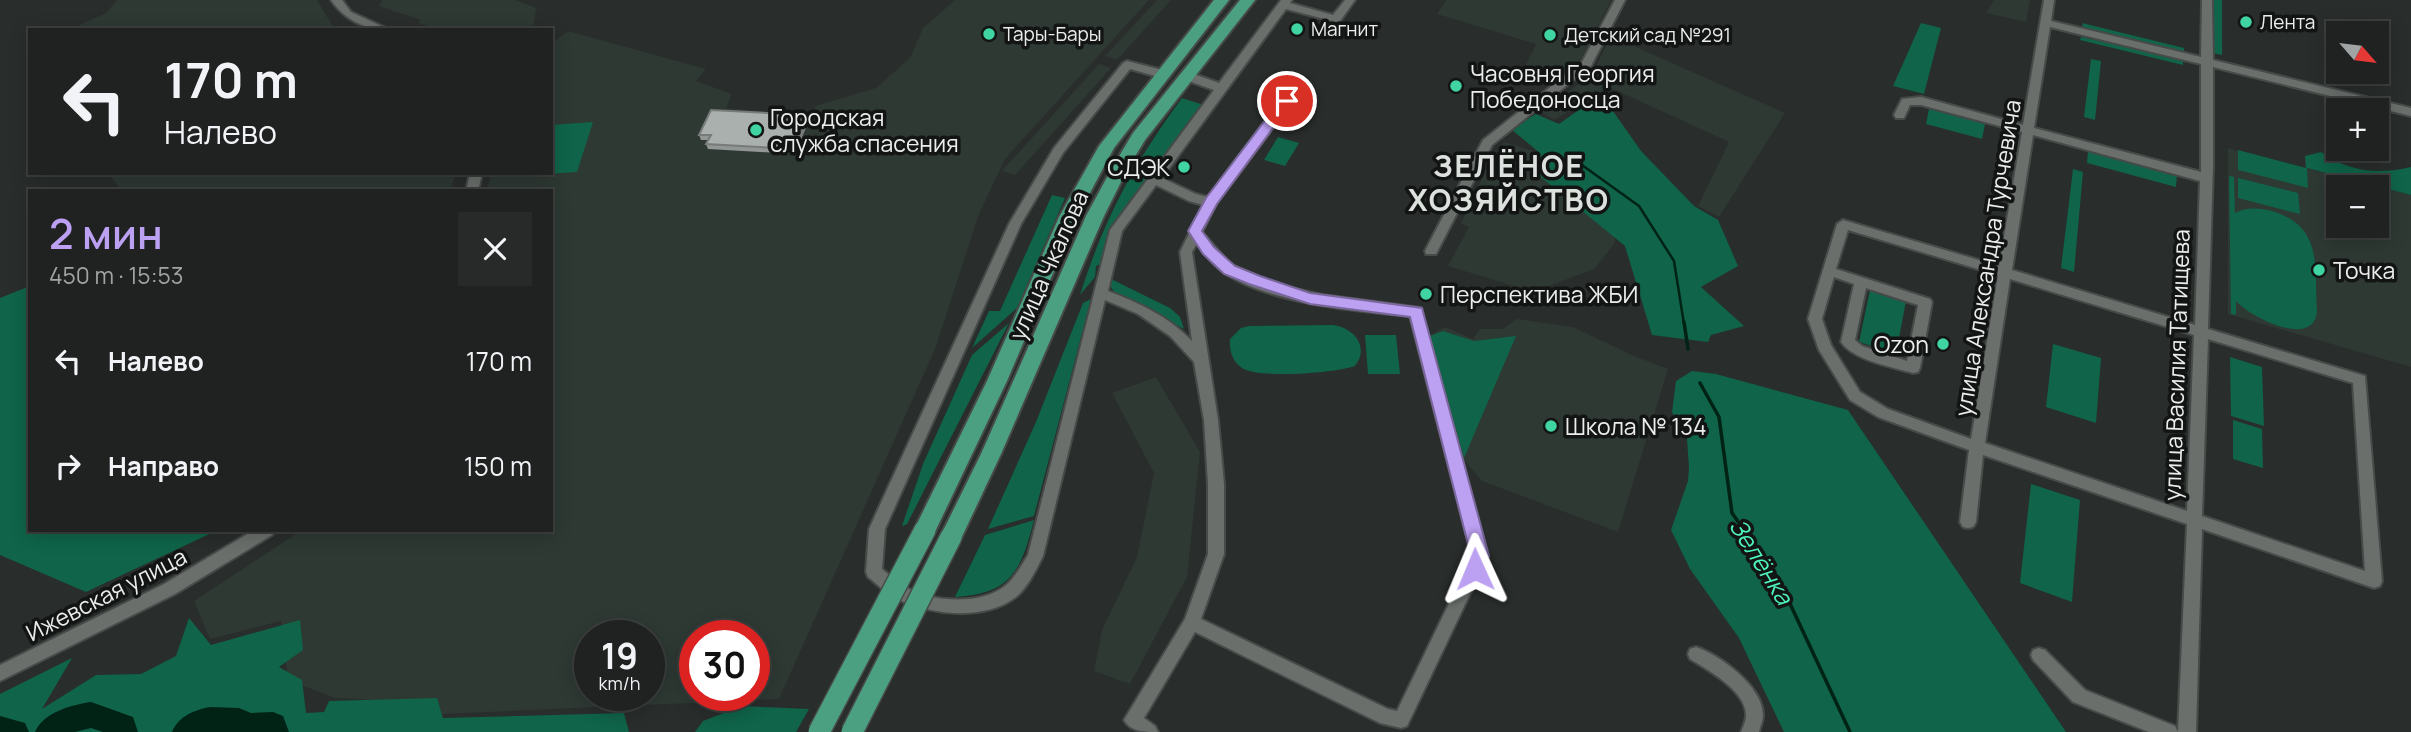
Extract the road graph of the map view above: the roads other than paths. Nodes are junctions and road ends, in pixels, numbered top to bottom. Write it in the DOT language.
graph roads {
  1 [pos="336,0"];
  2 [pos="1222,0"];
  3 [pos="1248,0"];
  4 [pos="1350,0"];
  5 [pos="1620,0"];
  6 [pos="2049,0"];
  7 [pos="2207,0"];
  8 [pos="1285,2"];
  9 [pos="2046,23"];
  10 [pos="379,28"];
  11 [pos="2206,62"];
  12 [pos="1162,74"];
  13 [pos="1187,76"];
  14 [pos="1294,82"];
  15 [pos="1221,88"];
  16 [pos="2411,112"];
  17 [pos="1900,115"];
  18 [pos="2029,129"];
  19 [pos="2206,178"];
  20 [pos="1154,179"];
  21 [pos="1211,202"];
  22 [pos="1195,231"];
  23 [pos="1431,251"];
  24 [pos="1829,271"];
  25 [pos="2006,272"];
  26 [pos="1861,282"];
  27 [pos="1100,293"];
  28 [pos="2200,331"];
  29 [pos="1202,360"];
  30 [pos="1978,447"];
  31 [pos="2194,519"];
  32 [pos="1968,522"];
  33 [pos="264,532"];
  34 [pos="1192,622"];
  35 [pos="1696,654"];
  36 [pos="2039,655"];
  37 [pos="0,673"];
  38 [pos="819,732"];
  39 [pos="852,732"];
  40 [pos="1149,732"];
  41 [pos="1750,732"];
  42 [pos="2169,732"];
  43 [pos="2187,732"];
  1 -- 10 [label="street"];
  2 -- 12 [label="main road, улица Чкалова"];
  3 -- 13 [label="main road, улица Чкалова"];
  4 -- 8 [label="street"];
  5 -- 23 [label="street"];
  6 -- 9 [label="street, улица Александра Турчевича"];
  7 -- 11 [label="street, улица Василия Татищева"];
  8 -- 15 [label="street"];
  9 -- 11 [label="street"];
  9 -- 18 [label="street, улица Александра Турчевича"];
  11 -- 16 [label="street"];
  11 -- 19 [label="street, улица Василия Татищева"];
  12 -- 27 [label="street"];
  12 -- 38 [label="main road, улица Чкалова, bridge"];
  13 -- 15 [label="street"];
  13 -- 39 [label="main road, улица Чкалова, bridge"];
  14 -- 21 [label="street"];
  15 -- 20 [label="street"];
  17 -- 18 [label="street"];
  18 -- 19 [label="street"];
  18 -- 25 [label="street, улица Александра Турчевича"];
  19 -- 28 [label="street, улица Василия Татищева"];
  20 -- 21 [label="street"];
  20 -- 27 [label="street"];
  21 -- 22 [label="street"];
  22 -- 29 [label="street"];
  22 -- 34 [label="street"];
  24 -- 25 [label="street"];
  24 -- 26 [label="street"];
  24 -- 30 [label="street"];
  25 -- 28 [label="street"];
  25 -- 30 [label="street, улица Александра Турчевича"];
  26 -- 26 [label="street"];
  27 -- 29 [label="street"];
  28 -- 31 [label="street, улица Василия Татищева"];
  28 -- 31 [label="street"];
  29 -- 34 [label="street"];
  30 -- 31 [label="street"];
  30 -- 32 [label="street, улица Александра Турчевича"];
  31 -- 43 [label="street, улица Василия Татищева"];
  33 -- 37 [label="street, Ижевская улица"];
  34 -- 40 [label="street"];
  35 -- 41 [label="street"];
  36 -- 42 [label="street"];
}
